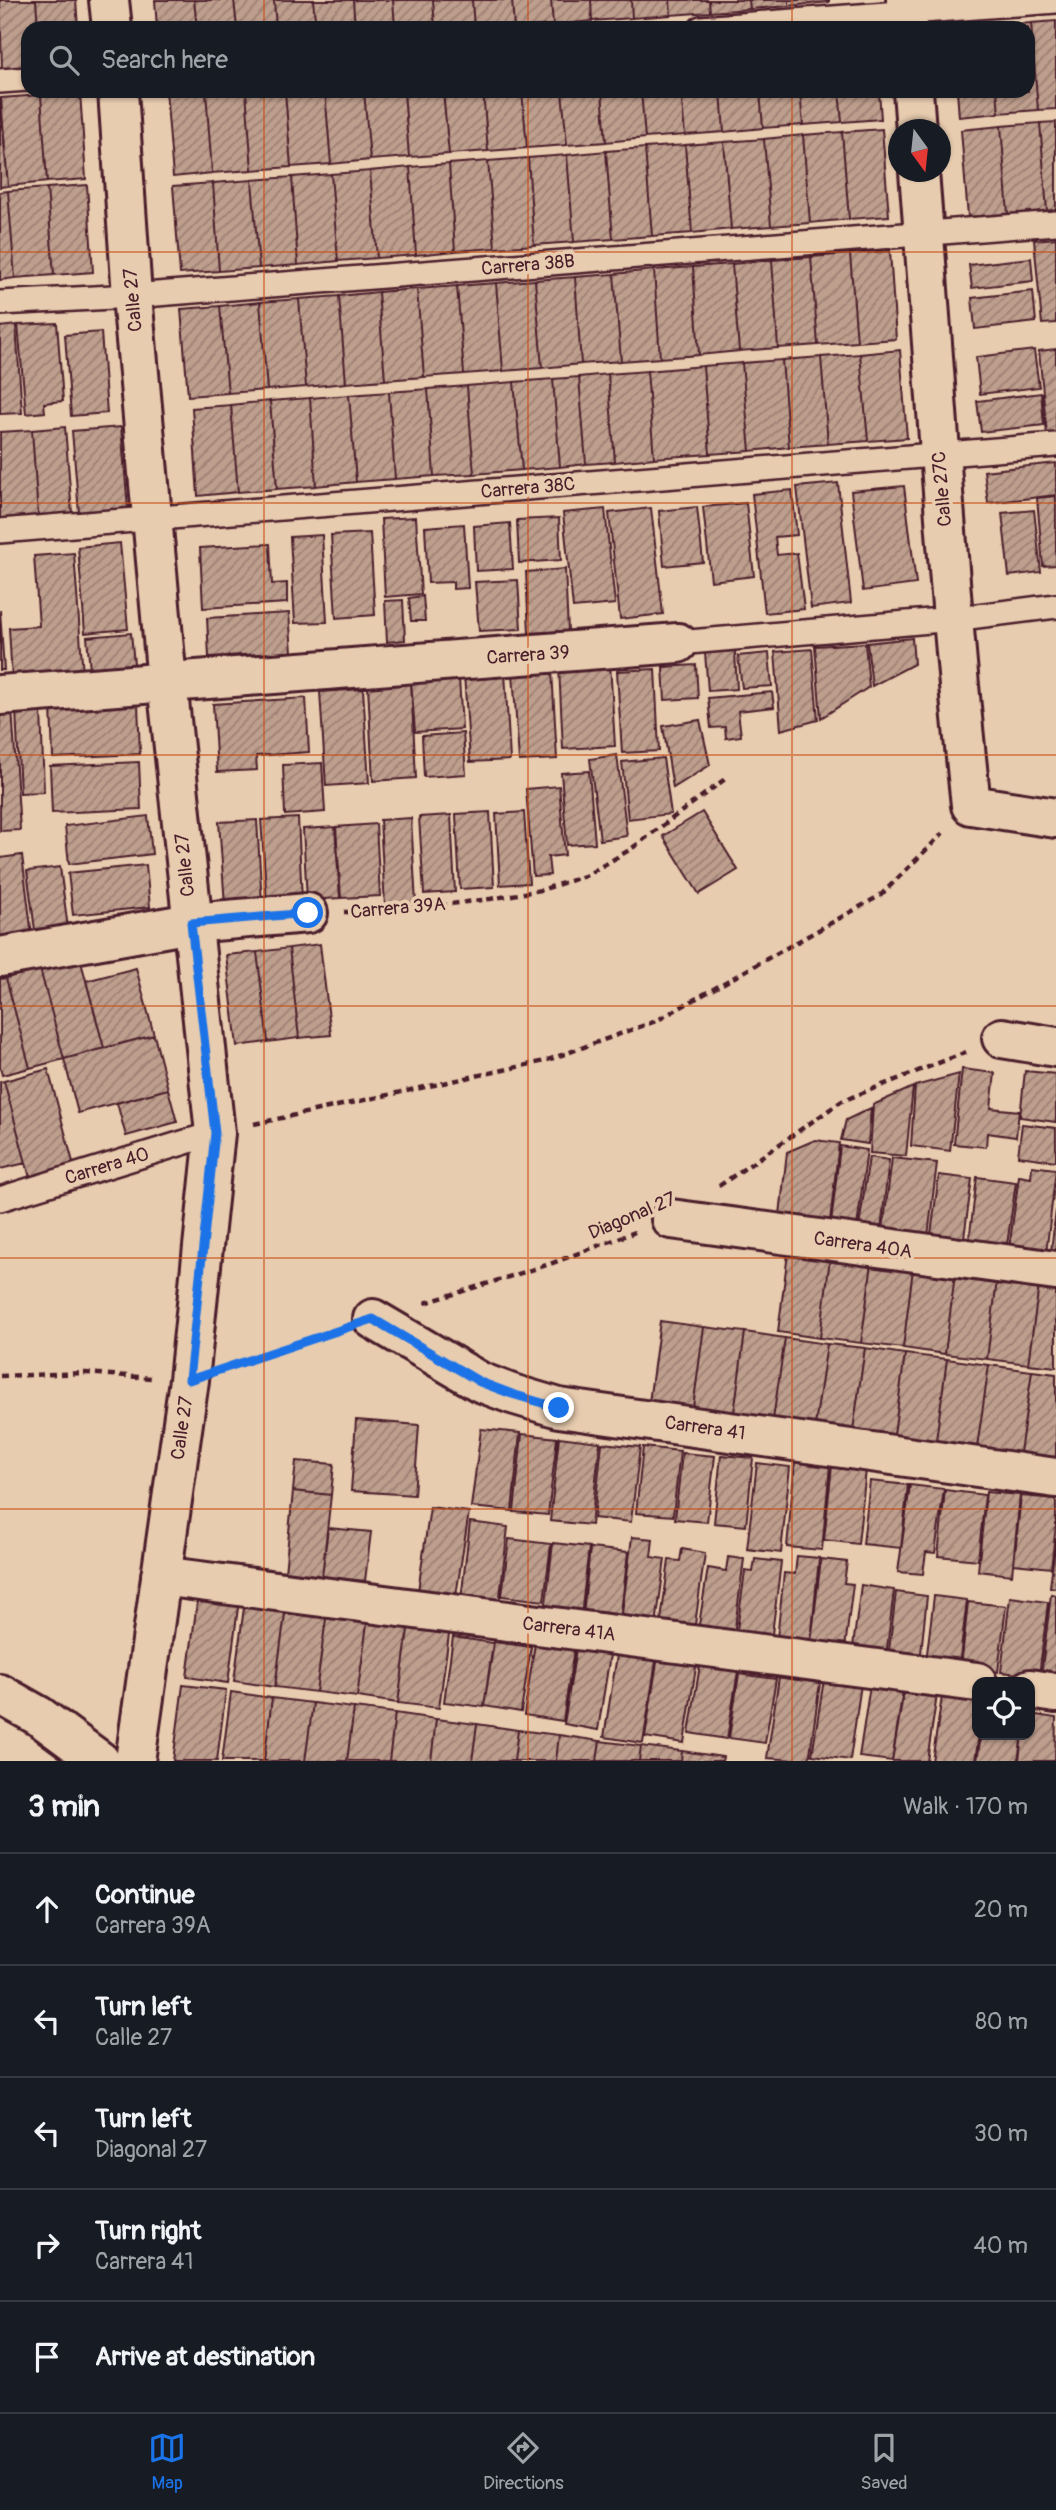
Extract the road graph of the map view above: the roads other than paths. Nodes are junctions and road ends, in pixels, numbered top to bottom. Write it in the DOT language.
graph roads {
  1 [pos="109,0"];
  2 [pos="1056,1"];
  3 [pos="907,14"];
  4 [pos="111,21"];
  5 [pos="804,21"];
  6 [pos="21,80"];
  7 [pos="0,81"];
  8 [pos="118,98"];
  9 [pos="914,98"];
  10 [pos="915,119"];
  11 [pos="920,182"];
  12 [pos="1056,223"];
  13 [pos="924,234"];
  14 [pos="132,296"];
  15 [pos="0,303"];
  16 [pos="1056,445"];
  17 [pos="939,456"];
  18 [pos="153,518"];
  19 [pos="0,531"];
  20 [pos="1056,606"];
  21 [pos="953,619"];
  22 [pos="678,643"];
  23 [pos="167,682"];
  24 [pos="0,695"];
  25 [pos="1056,818"];
  26 [pos="308,913"];
  27 [pos="191,923"];
  28 [pos="0,957"];
  29 [pos="1002,1038"];
  30 [pos="1056,1047"];
  31 [pos="215,1133"];
  32 [pos="0,1199"];
  33 [pos="671,1219"];
  34 [pos="1056,1272"];
  35 [pos="373,1319"];
  36 [pos="1056,1478"];
  37 [pos="161,1577"];
  38 [pos="972,1681"];
  39 [pos="1035,1690"];
  40 [pos="1056,1693"];
  41 [pos="0,1694"];
  42 [pos="100,1761"];
  43 [pos="135,1761"];
  1 -- 4 [label="street"];
  2 -- 3 [label="lane"];
  3 -- 5 [label="lane"];
  6 -- 7 [label="lane"];
  8 -- 14 [label="street, Calle 27"];
  9 -- 10 [label="street"];
  11 -- 13 [label="street, Calle 27C"];
  12 -- 13 [label="lane, Carrera 38B"];
  13 -- 14 [label="lane, Carrera 38B"];
  13 -- 17 [label="street, Calle 27C"];
  14 -- 15 [label="lane, Carrera 38B"];
  14 -- 18 [label="street, Calle 27"];
  16 -- 17 [label="lane, Carrera 38C"];
  17 -- 18 [label="lane, Carrera 38C"];
  17 -- 21 [label="street, Calle 27C"];
  18 -- 19 [label="lane, Carrera 38C"];
  18 -- 23 [label="street, Calle 27"];
  20 -- 21 [label="lane, Carrera 39"];
  21 -- 22 [label="lane, Carrera 39"];
  21 -- 25 [label="street, Calle 27C"];
  22 -- 23 [label="street, Carrera 39"];
  23 -- 24 [label="street, Carrera 39"];
  23 -- 27 [label="street, Calle 27"];
  26 -- 27 [label="street"];
  27 -- 28 [label="street"];
  27 -- 31 [label="street, Calle 27"];
  29 -- 30 [label="street"];
  31 -- 32 [label="lane, Carrera 40"];
  31 -- 37 [label="street, Calle 27"];
  33 -- 34 [label="street, Carrera 40A"];
  35 -- 36 [label="street, Carrera 41"];
  37 -- 38 [label="street, Carrera 41A"];
  37 -- 43 [label="street, Calle 27"];
  39 -- 40 [label="street"];
  41 -- 42 [label="street"];
}
